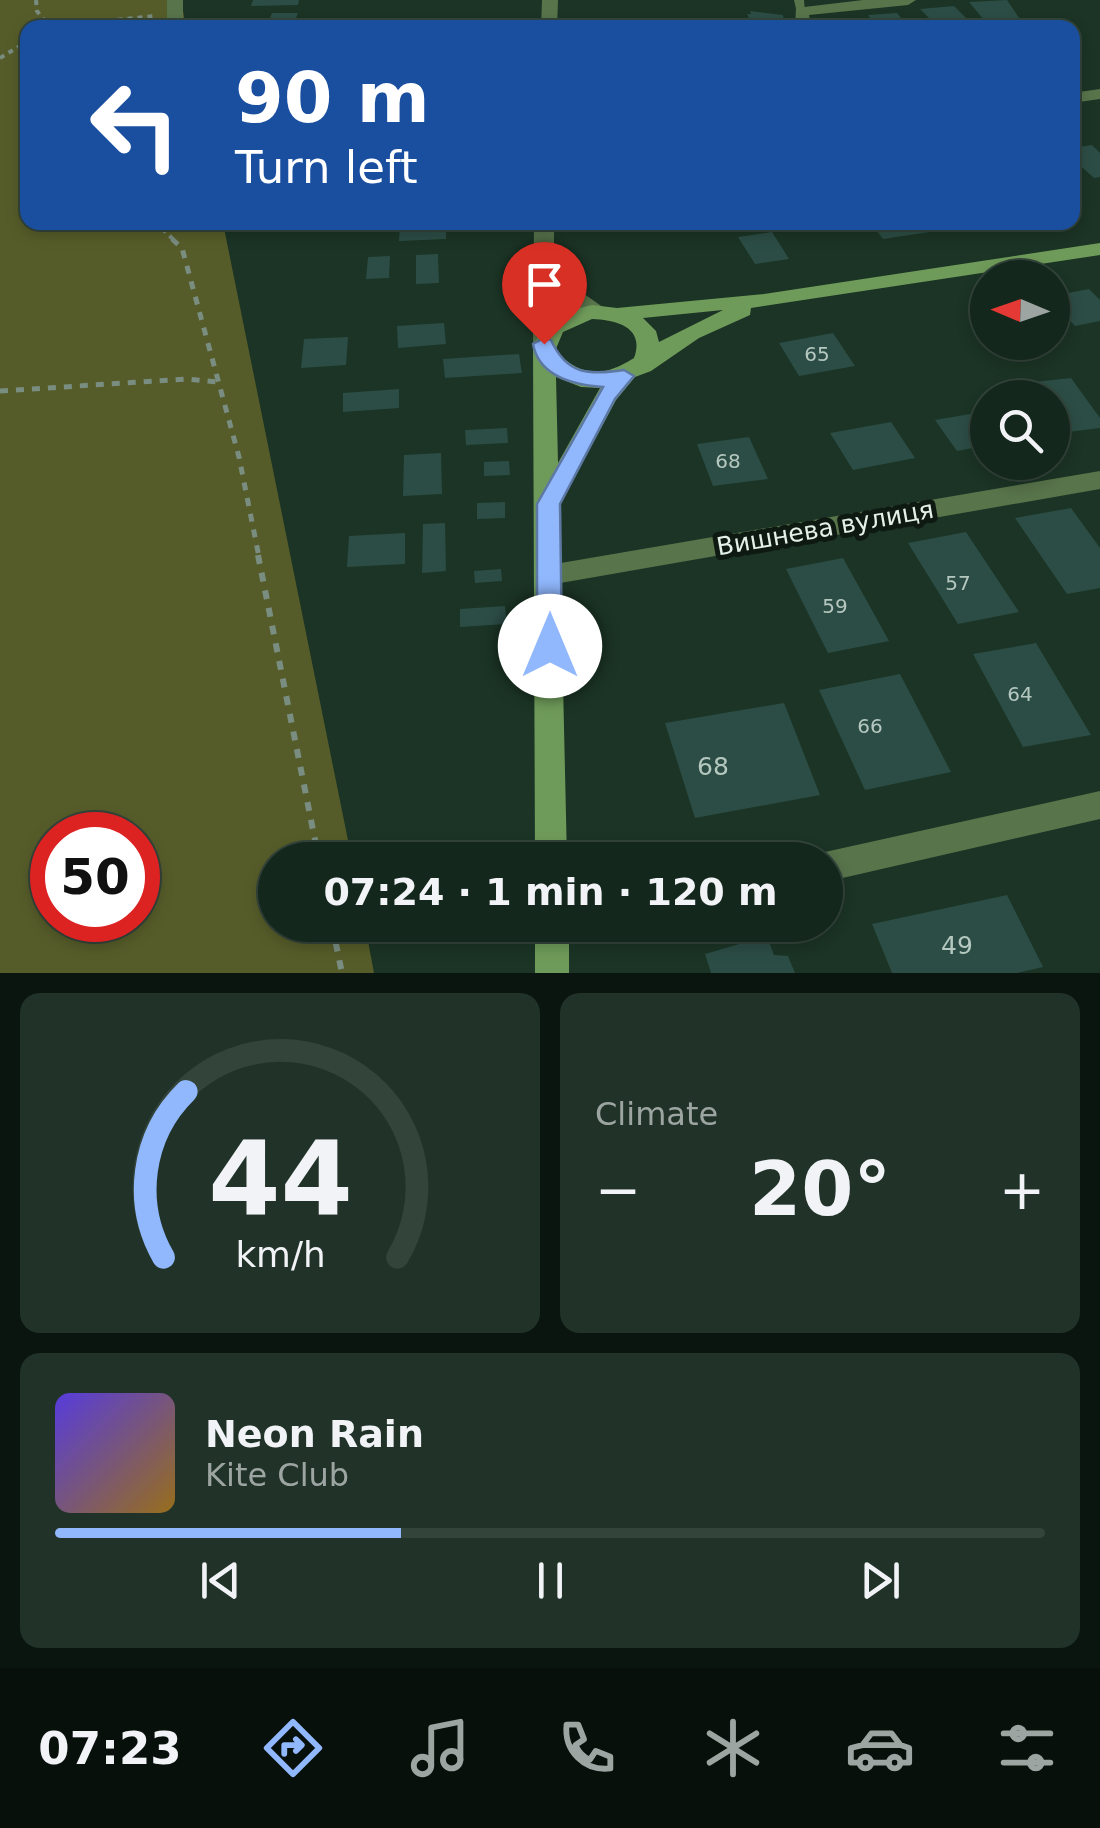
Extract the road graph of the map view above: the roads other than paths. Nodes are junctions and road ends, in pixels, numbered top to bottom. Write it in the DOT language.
graph roads {
  1 [pos="908,0"];
  2 [pos="801,13"];
  3 [pos="544,230"];
  4 [pos="1100,249"];
  5 [pos="544,262"];
  6 [pos="764,300"];
  7 [pos="609,313"];
  8 [pos="544,349"];
  9 [pos="634,371"];
  10 [pos="1100,480"];
  11 [pos="549,504"];
  12 [pos="549,576"];
  13 [pos="1100,805"];
  14 [pos="552,842"];
  15 [pos="843,863"];
  16 [pos="556,942"];
  17 [pos="552,973"];
  1 -- 2 [label="street"];
  3 -- 5 [label="street"];
  4 -- 6 [label="main road"];
  5 -- 7 [label="street"];
  5 -- 8 [label="street"];
  6 -- 7 [label="main road"];
  6 -- 9 [label="main road"];
  7 -- 8 [label="main road"];
  7 -- 9 [label="main road"];
  8 -- 9 [label="main road"];
  8 -- 11 [label="main road"];
  9 -- 11 [label="main road"];
  10 -- 12 [label="street, Вишнева вулиця"];
  11 -- 12 [label="main road"];
  12 -- 14 [label="main road"];
  13 -- 15 [label="street"];
  16 -- 17 [label="main road"];
}
